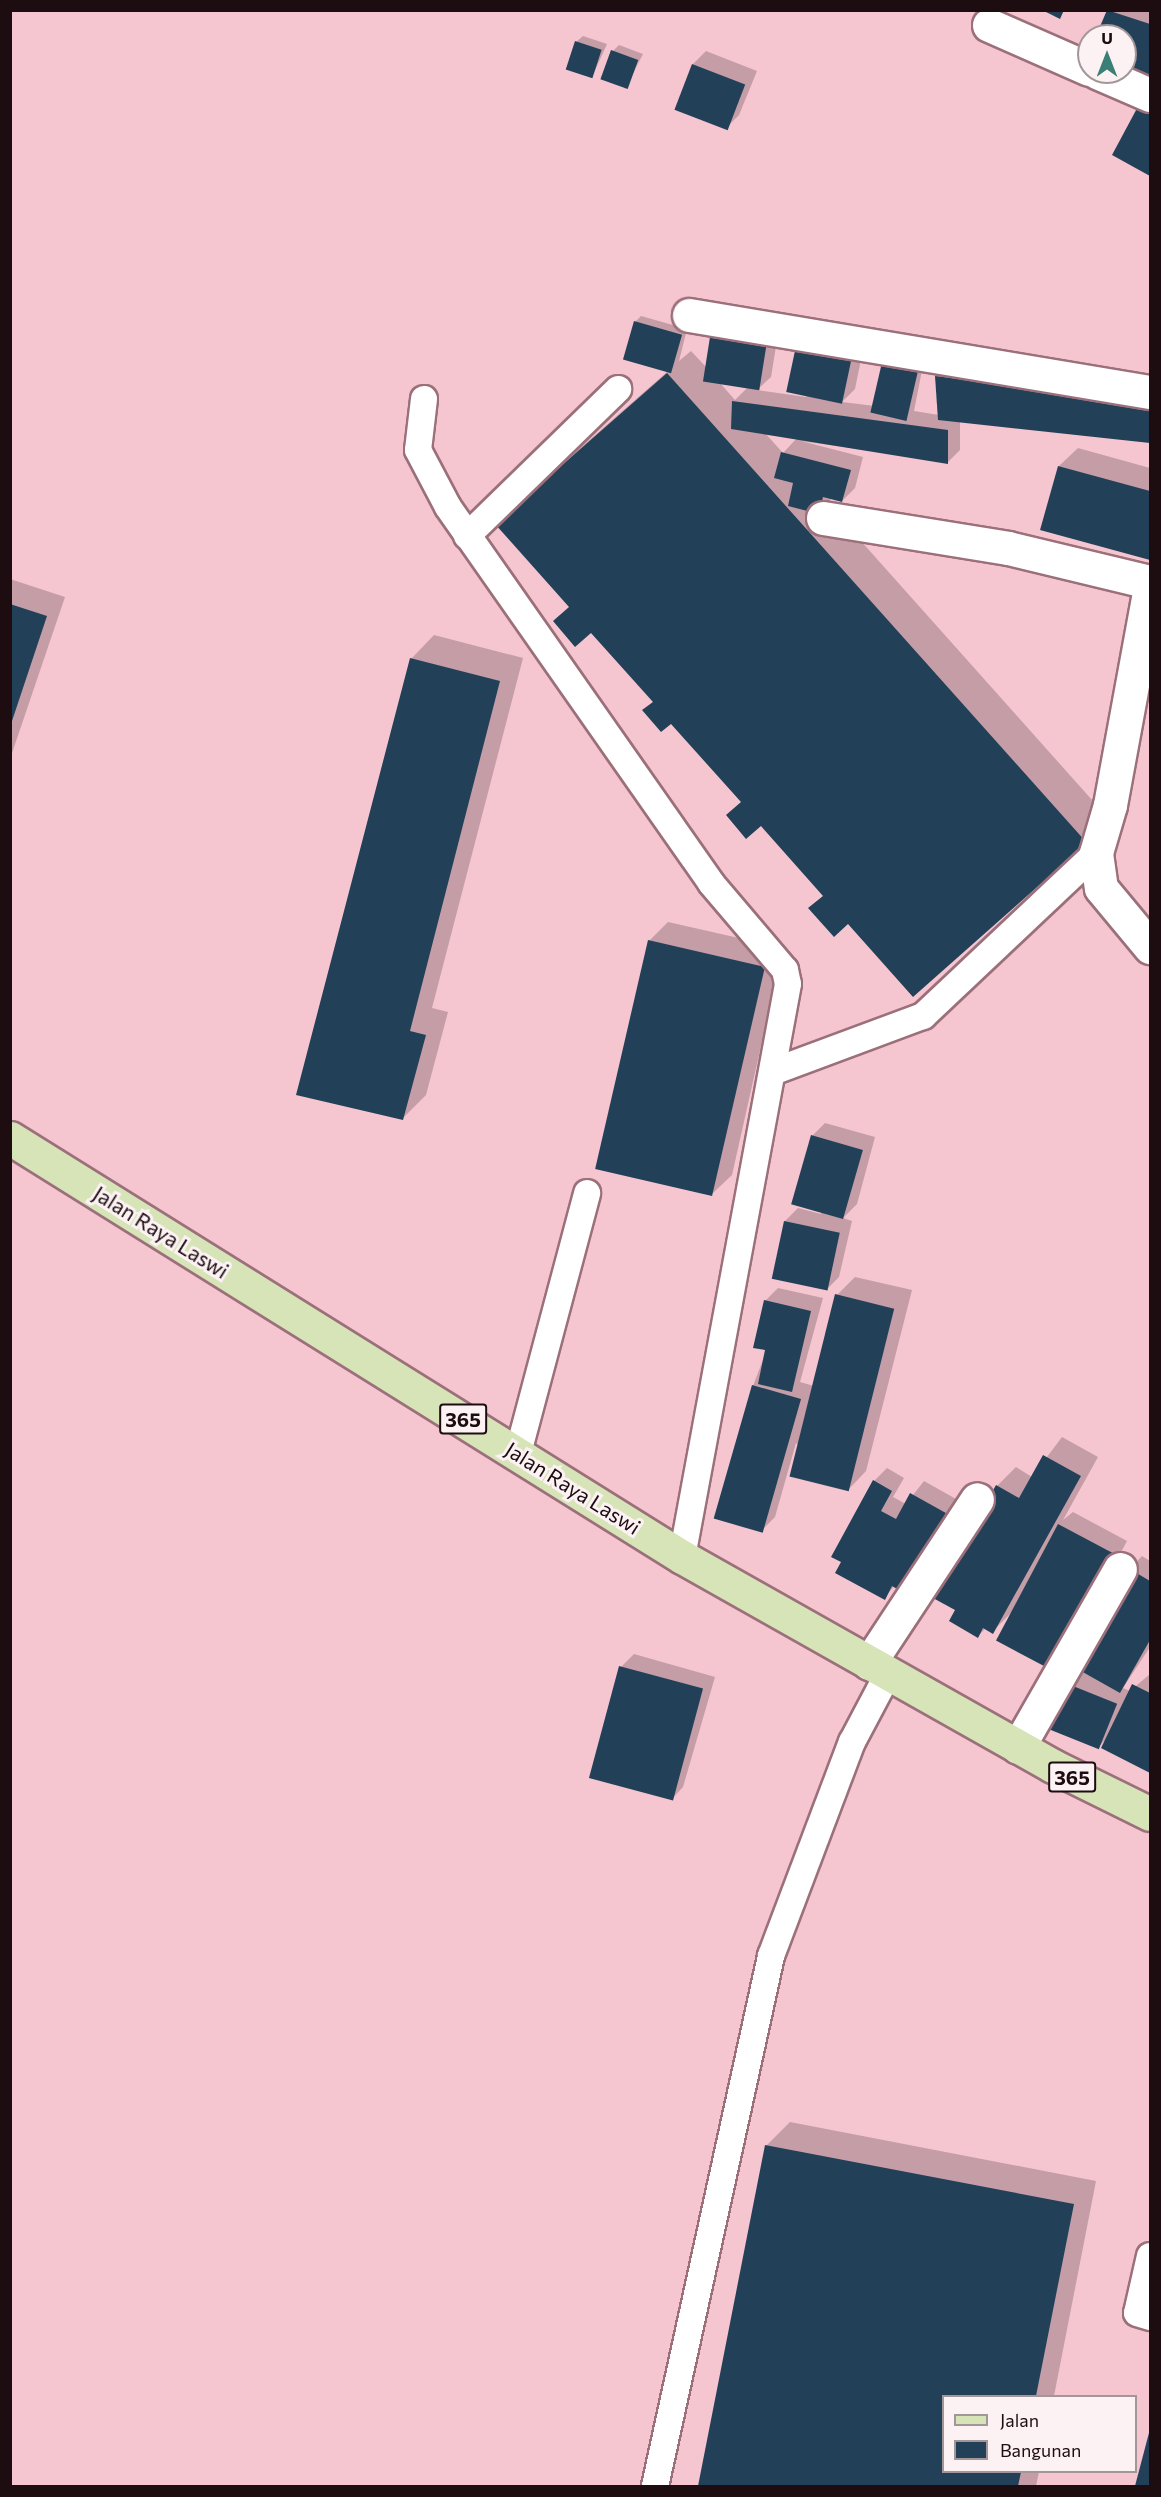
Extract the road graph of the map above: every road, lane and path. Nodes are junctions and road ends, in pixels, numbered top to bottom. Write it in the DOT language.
graph roads {
  1 [pos="989,25"];
  2 [pos="1077,64"];
  3 [pos="1125,84"];
  4 [pos="1150,95"];
  5 [pos="689,315"];
  6 [pos="618,389"];
  7 [pos="1150,392"];
  8 [pos="424,399"];
  9 [pos="823,518"];
  10 [pos="467,536"];
  11 [pos="1150,585"];
  12 [pos="1096,853"];
  13 [pos="1150,947"];
  14 [pos="775,1071"];
  15 [pos="10,1138"];
  16 [pos="587,1193"];
  17 [pos="518,1453"];
  18 [pos="977,1500"];
  19 [pos="682,1557"];
  20 [pos="1120,1569"];
  21 [pos="879,1668"];
  22 [pos="1018,1747"];
  23 [pos="1150,1814"];
  24 [pos="1150,2256"];
  25 [pos="1150,2318"];
  26 [pos="655,2487"];
  1 -- 2 [label="street"];
  3 -- 4 [label="street"];
  5 -- 7 [label="street"];
  6 -- 10 [label="lane"];
  8 -- 10 [label="lane"];
  9 -- 11 [label="street"];
  10 -- 14 [label="lane"];
  11 -- 12 [label="street"];
  12 -- 13 [label="street"];
  12 -- 14 [label="lane"];
  14 -- 19 [label="lane"];
  15 -- 17 [label="main road, Jalan Raya Laswi / 365"];
  16 -- 17 [label="lane"];
  17 -- 19 [label="main road, Jalan Raya Laswi / 365"];
  18 -- 21 [label="street"];
  19 -- 21 [label="main road, Jalan Raya Laswi / 365"];
  20 -- 22 [label="street"];
  21 -- 22 [label="main road, Jalan Raya Laswi / 365"];
  21 -- 26 [label="lane"];
  22 -- 23 [label="main road, Jalan Raya Laswi / 365"];
  24 -- 25 [label="lane"];
}
